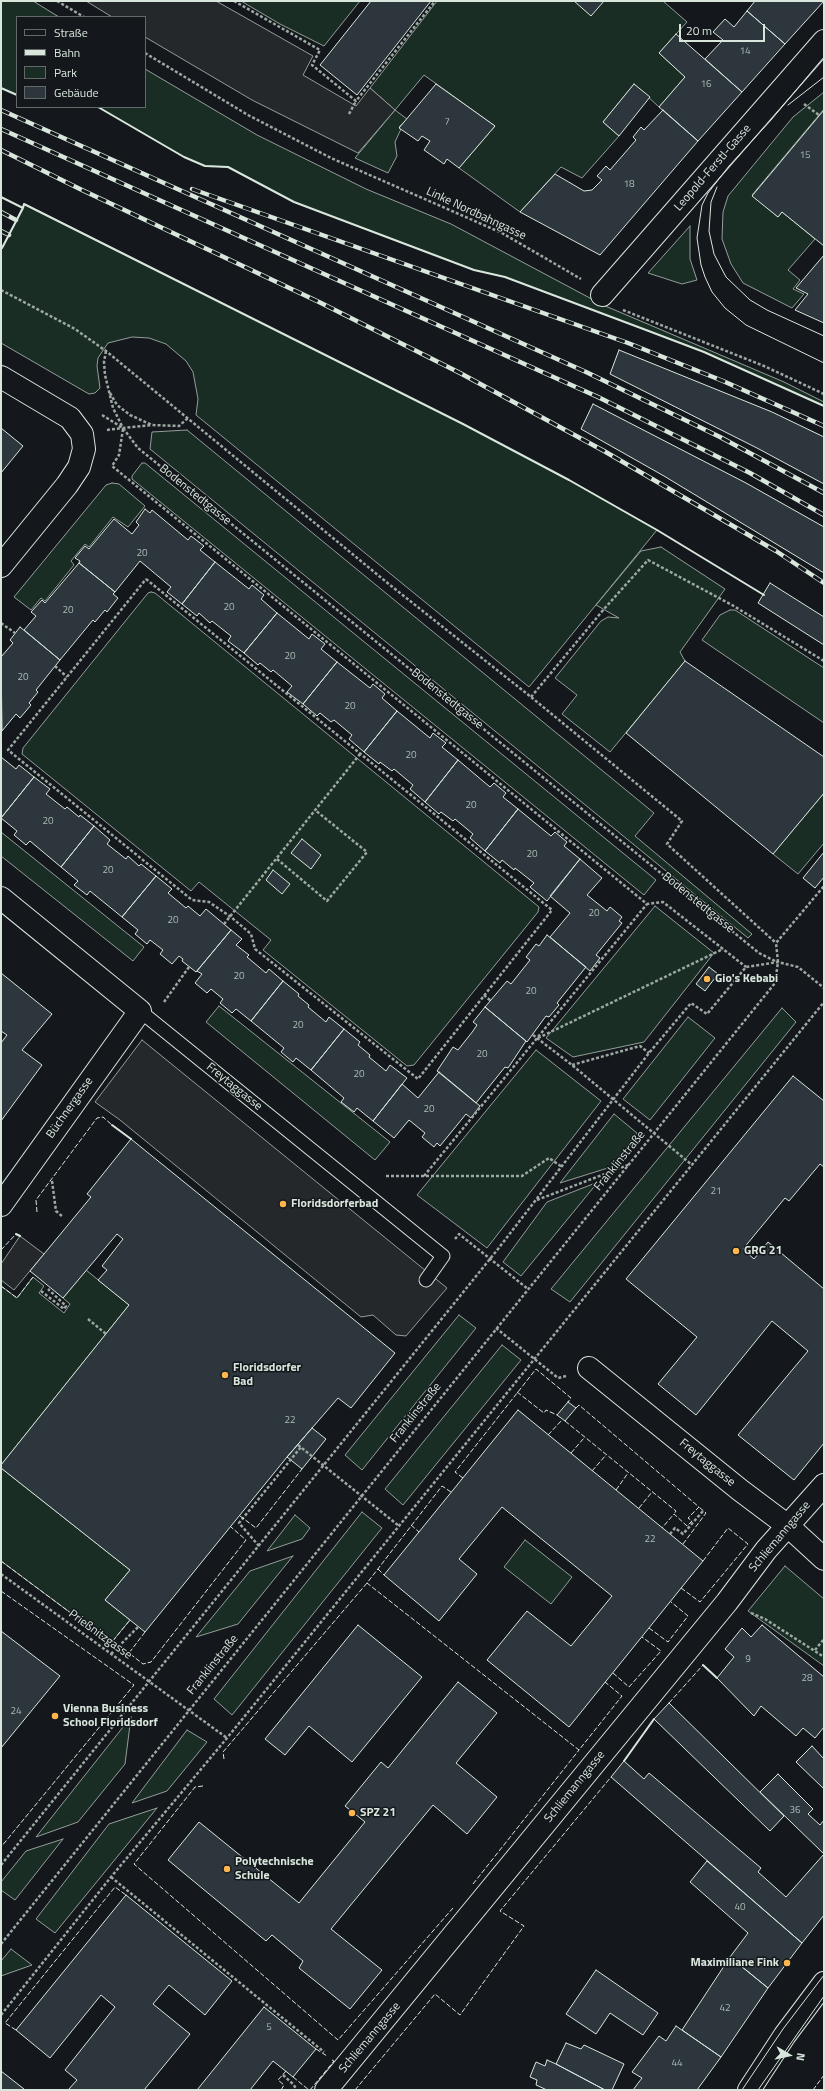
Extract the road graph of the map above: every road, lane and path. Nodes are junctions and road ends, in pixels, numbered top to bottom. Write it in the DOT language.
graph roads {
  1 [pos="57,1"];
  2 [pos="234,1"];
  3 [pos="435,1"];
  4 [pos="82,16"];
  5 [pos="824,41"];
  6 [pos="146,54"];
  7 [pos="356,101"];
  8 [pos="349,114"];
  9 [pos="1,290"];
  10 [pos="602,295"];
  11 [pos="106,351"];
  12 [pos="1,377"];
  13 [pos="108,389"];
  14 [pos="824,394"];
  15 [pos="188,418"];
  16 [pos="152,425"];
  17 [pos="123,428"];
  18 [pos="1,566"];
  19 [pos="1,623"];
  20 [pos="14,634"];
  21 [pos="824,661"];
  22 [pos="55,666"];
  23 [pos="67,677"];
  24 [pos="531,697"];
  25 [pos="360,754"];
  26 [pos="316,810"];
  27 [pos="277,859"];
  28 [pos="824,886"];
  29 [pos="1,898"];
  30 [pos="647,904"];
  31 [pos="231,917"];
  32 [pos="224,924"];
  33 [pos="776,943"];
  34 [pos="723,949"];
  35 [pos="778,962"];
  36 [pos="189,967"];
  37 [pos="746,967"];
  38 [pos="824,988"];
  39 [pos="484,995"];
  40 [pos="491,1000"];
  41 [pos="824,1002"];
  42 [pos="145,1015"];
  43 [pos="533,1035"];
  44 [pos="536,1038"];
  45 [pos="649,1053"];
  46 [pos="572,1065"];
  47 [pos="614,1100"];
  48 [pos="655,1132"];
  49 [pos="628,1165"];
  50 [pos="692,1165"];
  51 [pos="562,1167"];
  52 [pos="386,1176"];
  53 [pos="424,1176"];
  54 [pos="52,1178"];
  55 [pos="536,1200"];
  56 [pos="1,1205"];
  57 [pos="63,1217"];
  58 [pos="443,1256"];
  59 [pos="490,1259"];
  60 [pos="426,1280"];
  61 [pos="48,1289"];
  62 [pos="528,1289"];
  63 [pos="41,1291"];
  64 [pos="88,1319"];
  65 [pos="496,1328"];
  66 [pos="106,1334"];
  67 [pos="535,1360"];
  68 [pos="589,1368"];
  69 [pos="298,1445"];
  70 [pos="301,1447"];
  71 [pos="324,1464"];
  72 [pos="824,1485"];
  73 [pos="361,1495"];
  74 [pos="703,1511"];
  75 [pos="399,1526"];
  76 [pos="788,1526"];
  77 [pos="670,1534"];
  78 [pos="259,1546"];
  79 [pos="824,1559"];
  80 [pos="1,1574"];
  81 [pos="748,1611"];
  82 [pos="138,1627"];
  83 [pos="824,1639"];
  84 [pos="815,1650"];
  85 [pos="111,1654"];
  86 [pos="824,1657"];
  87 [pos="149,1682"];
  88 [pos="188,1710"];
  89 [pos="227,1738"];
  90 [pos="1,1866"];
  91 [pos="111,1877"];
  92 [pos="1,1944"];
  93 [pos="824,1983"];
  94 [pos="1,2015"];
  95 [pos="344,2069"];
  96 [pos="283,2075"];
  97 [pos="297,2090"];
  98 [pos="326,2090"];
  99 [pos="749,2090"];
  1 -- 4 [label="path"];
  2 -- 7 [label="path"];
  3 -- 7 [label="path"];
  5 -- 10 [label="street, Leopold-Ferstl-Gasse"];
  6 -- 10 [label="path, Linke Nordbahngasse"];
  7 -- 8 [label="path"];
  9 -- 11 [label="path"];
  10 -- 14 [label="path, Linke Nordbahngasse"];
  11 -- 13 [label="path, Bodenstedtgasse"];
  11 -- 15 [label="path"];
  12 -- 18 [label="street"];
  13 -- 16 [label="path"];
  13 -- 17 [label="path, Bodenstedtgasse"];
  15 -- 16 [label="path"];
  15 -- 24 [label="path"];
  16 -- 17 [label="path"];
  17 -- 30 [label="path"];
  17 -- 35 [label="path, Bodenstedtgasse"];
  19 -- 20 [label="path"];
  21 -- 24 [label="path"];
  22 -- 23 [label="path"];
  23 -- 25 [label="path"];
  23 -- 31 [label="path"];
  24 -- 33 [label="path"];
  25 -- 26 [label="path"];
  25 -- 39 [label="path"];
  26 -- 27 [label="path"];
  26 -- 27 [label="path"];
  27 -- 31 [label="path"];
  28 -- 33 [label="path"];
  29 -- 42 [label="street, Freytaggasse"];
  30 -- 34 [label="path"];
  30 -- 44 [label="path"];
  31 -- 32 [label="path"];
  31 -- 39 [label="path"];
  33 -- 35 [label="path, Franklinstraße"];
  34 -- 37 [label="path"];
  34 -- 44 [label="path"];
  35 -- 37 [label="path"];
  35 -- 38 [label="path"];
  35 -- 48 [label="path, Franklinstraße"];
  36 -- 42 [label="path"];
  37 -- 45 [label="path"];
  39 -- 40 [label="path"];
  41 -- 50 [label="path"];
  42 -- 56 [label="street, Büchnergasse"];
  42 -- 58 [label="lane, Freytaggasse"];
  43 -- 44 [label="path"];
  44 -- 46 [label="path"];
  44 -- 53 [label="path"];
  45 -- 46 [label="path"];
  45 -- 47 [label="path"];
  46 -- 47 [label="path"];
  47 -- 48 [label="path"];
  47 -- 51 [label="path"];
  48 -- 49 [label="path, Franklinstraße"];
  48 -- 50 [label="path"];
  49 -- 55 [label="path"];
  49 -- 62 [label="path, Franklinstraße"];
  50 -- 67 [label="path"];
  51 -- 53 [label="path"];
  51 -- 55 [label="path"];
  52 -- 53 [label="path"];
  54 -- 57 [label="path"];
  55 -- 59 [label="path"];
  58 -- 59 [label="path"];
  58 -- 60 [label="lane"];
  59 -- 62 [label="path"];
  59 -- 71 [label="path"];
  61 -- 63 [label="path"];
  62 -- 65 [label="path, Franklinstraße"];
  64 -- 66 [label="path"];
  65 -- 67 [label="path"];
  65 -- 73 [label="path, Franklinstraße"];
  67 -- 68 [label="path"];
  67 -- 75 [label="path"];
  68 -- 76 [label="street, Freytaggasse"];
  69 -- 70 [label="path"];
  70 -- 71 [label="path"];
  70 -- 78 [label="path"];
  71 -- 73 [label="path"];
  71 -- 78 [label="path"];
  72 -- 76 [label="street, Schliemanngasse"];
  73 -- 75 [label="path"];
  73 -- 88 [label="path, Franklinstraße"];
  74 -- 77 [label="path"];
  75 -- 89 [label="path"];
  76 -- 79 [label="street, Freytaggasse"];
  76 -- 95 [label="street, Schliemanngasse"];
  78 -- 87 [label="path"];
  80 -- 85 [label="path, Prießnitzgasse"];
  81 -- 84 [label="path"];
  82 -- 85 [label="path"];
  83 -- 84 [label="path"];
  84 -- 86 [label="path"];
  85 -- 87 [label="path, Prießnitzgasse"];
  87 -- 88 [label="path, Prießnitzgasse"];
  87 -- 90 [label="path"];
  88 -- 89 [label="path, Prießnitzgasse"];
  88 -- 92 [label="path, Franklinstraße"];
  89 -- 91 [label="path"];
  91 -- 94 [label="path"];
  91 -- 95 [label="path"];
  93 -- 99 [label="street"];
  95 -- 98 [label="street, Schliemanngasse"];
  96 -- 97 [label="path"];
}
